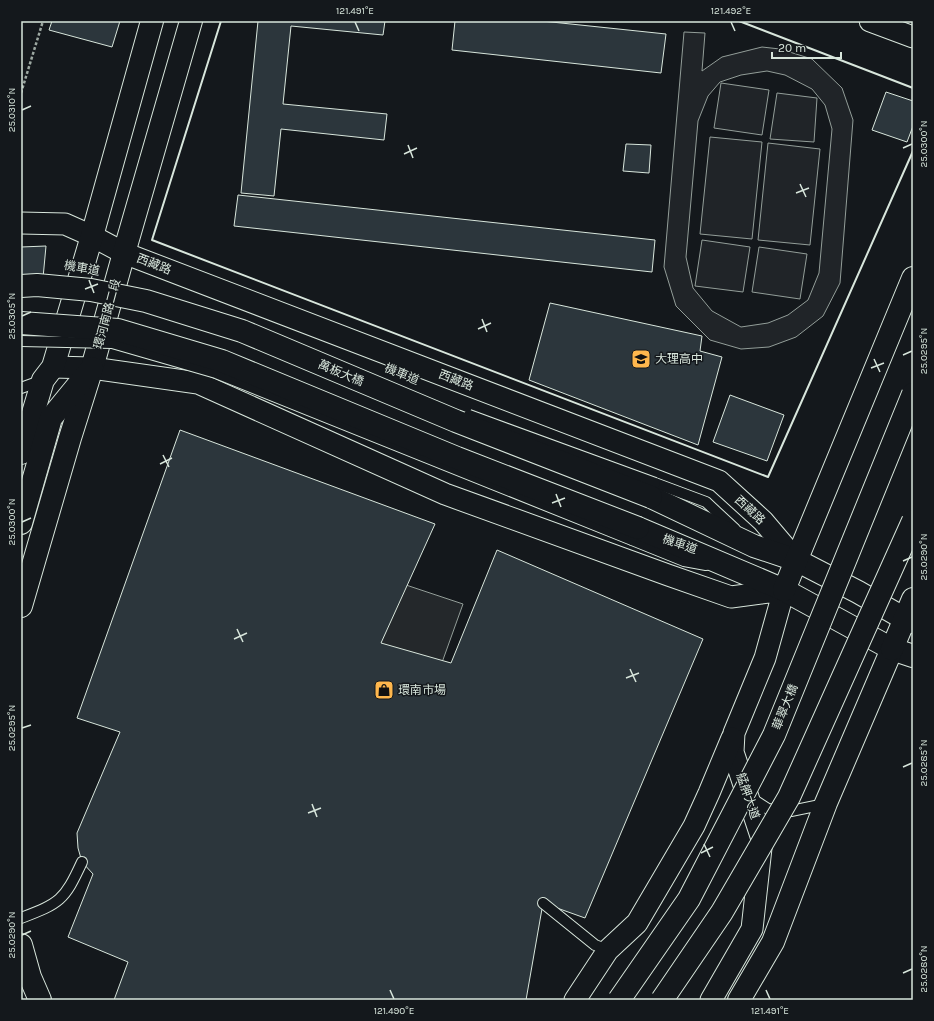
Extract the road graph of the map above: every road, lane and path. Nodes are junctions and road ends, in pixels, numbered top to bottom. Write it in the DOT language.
graph roads {
  1 [pos="43,21"];
  2 [pos="152,21"];
  3 [pos="191,21"];
  4 [pos="870,21"];
  5 [pos="913,37"];
  6 [pos="21,93"];
  7 [pos="21,223"];
  8 [pos="92,236"];
  9 [pos="124,253"];
  10 [pos="55,277"];
  11 [pos="21,278"];
  12 [pos="70,278"];
  13 [pos="913,278"];
  14 [pos="21,286"];
  15 [pos="171,298"];
  16 [pos="193,305"];
  17 [pos="21,323"];
  18 [pos="21,341"];
  19 [pos="92,368"];
  20 [pos="48,373"];
  21 [pos="21,388"];
  22 [pos="913,394"];
  23 [pos="21,453"];
  24 [pos="653,490"];
  25 [pos="913,521"];
  26 [pos="21,523"];
  27 [pos="635,534"];
  28 [pos="796,560"];
  29 [pos="784,590"];
  30 [pos="913,599"];
  31 [pos="21,606"];
  32 [pos="909,621"];
  33 [pos="892,649"];
  34 [pos="913,656"];
  35 [pos="734,733"];
  36 [pos="748,796"];
  37 [pos="826,803"];
  38 [pos="82,862"];
  39 [pos="543,903"];
  40 [pos="21,918"];
  41 [pos="21,945"];
  42 [pos="608,950"];
  43 [pos="40,1000"];
  44 [pos="575,1000"];
  45 [pos="619,1000"];
  46 [pos="662,1000"];
  47 [pos="711,1000"];
  48 [pos="739,1000"];
  1 -- 6 [label="path"];
  2 -- 8 [label="main road"];
  3 -- 9 [label="main road, 環河南路二段"];
  4 -- 5 [label="street"];
  7 -- 8 [label="street, 西藏路"];
  8 -- 9 [label="street, 西藏路"];
  8 -- 20 [label="main road"];
  9 -- 19 [label="main road, 環河南路二段"];
  9 -- 28 [label="street, 西藏路"];
  10 -- 11 [label="lane, 機車道"];
  12 -- 15 [label="lane, 機車道"];
  13 -- 28 [label="main road"];
  14 -- 24 [label="main road, 萬板大橋, bridge"];
  16 -- 24 [label="lane, 機車道, bridge"];
  17 -- 27 [label="main road, bridge"];
  18 -- 27 [label="lane, bridge"];
  19 -- 20 [label="street"];
  19 -- 26 [label="main road"];
  19 -- 29 [label="street"];
  19 -- 31 [label="main road, 環河南路二段"];
  20 -- 21 [label="lane"];
  20 -- 23 [label="main road"];
  22 -- 45 [label="main road, 華翠大橋, bridge"];
  24 -- 28 [label="main road, 西藏路"];
  25 -- 46 [label="main road, bridge"];
  27 -- 29 [label="main road"];
  28 -- 29 [label="main road"];
  28 -- 32 [label="main road, 西藏路"];
  29 -- 33 [label="main road"];
  29 -- 35 [label="street, 艋舺大道"];
  30 -- 32 [label="main road"];
  32 -- 33 [label="main road"];
  33 -- 34 [label="main road"];
  33 -- 37 [label="main road"];
  35 -- 36 [label="street, 艋舺大道"];
  35 -- 42 [label="street"];
  36 -- 37 [label="lane"];
  36 -- 47 [label="street, 艋舺大道"];
  37 -- 48 [label="main road"];
  38 -- 40 [label="lane"];
  39 -- 42 [label="lane"];
  41 -- 43 [label="main road"];
  42 -- 44 [label="street"];
}
